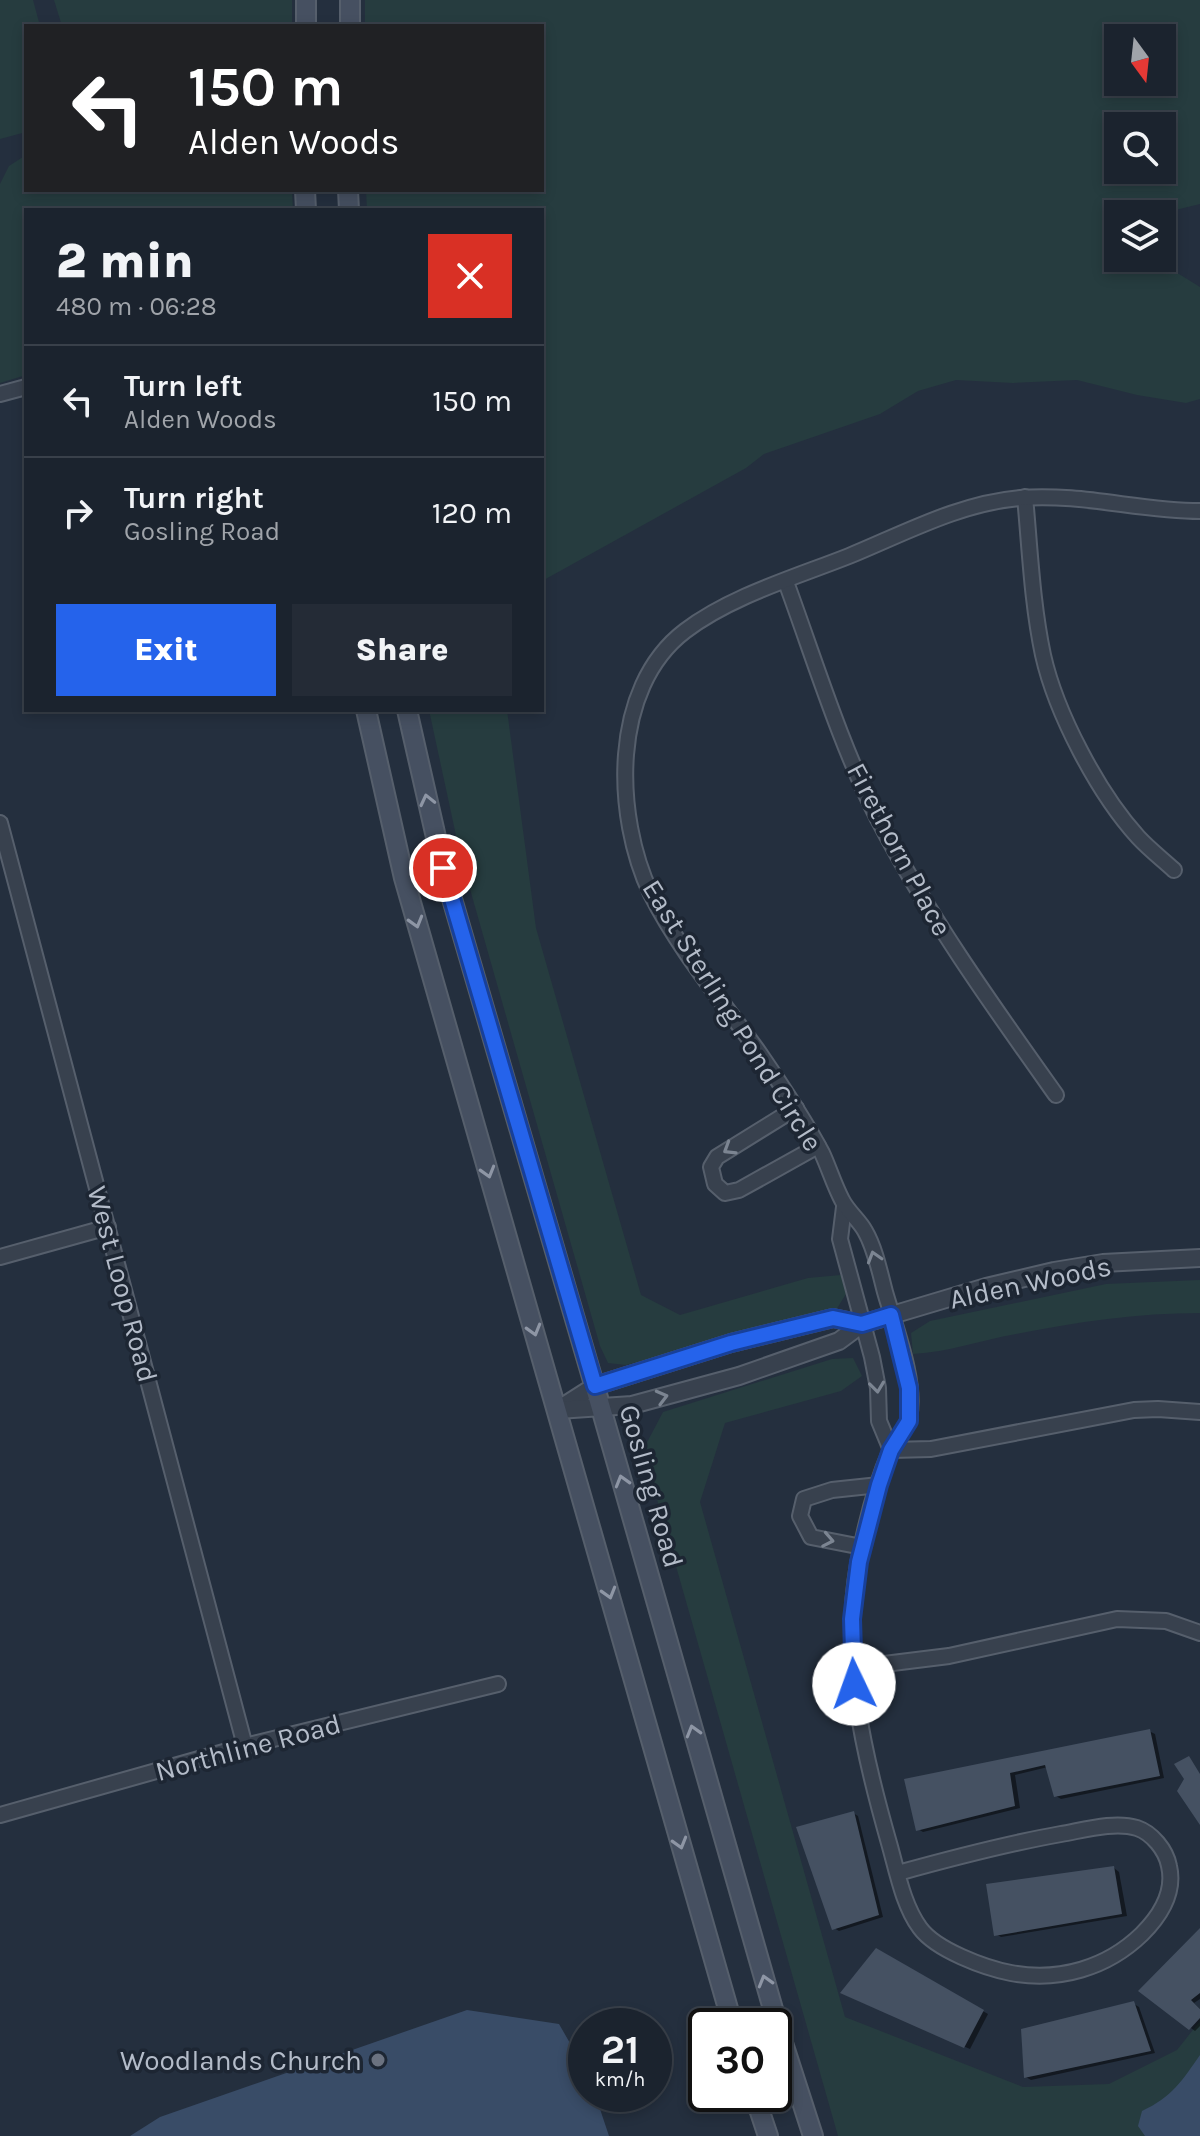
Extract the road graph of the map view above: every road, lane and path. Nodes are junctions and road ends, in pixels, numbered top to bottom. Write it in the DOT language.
graph roads {
  1 [pos="306,0"];
  2 [pos="350,0"];
  3 [pos="306,24"];
  4 [pos="350,24"];
  5 [pos="24,388"];
  6 [pos="0,394"];
  7 [pos="1025,497"];
  8 [pos="1200,511"];
  9 [pos="786,582"];
  10 [pos="366,712"];
  11 [pos="407,712"];
  12 [pos="0,823"];
  13 [pos="1174,870"];
  14 [pos="1056,1095"];
  15 [pos="796,1108"];
  16 [pos="818,1146"];
  17 [pos="844,1207"];
  18 [pos="108,1227"];
  19 [pos="0,1257"];
  20 [pos="1200,1258"];
  21 [pos="891,1315"];
  22 [pos="862,1324"];
  23 [pos="595,1386"];
  24 [pos="601,1408"];
  25 [pos="558,1410"];
  26 [pos="1200,1412"];
  27 [pos="891,1450"];
  28 [pos="879,1485"];
  29 [pos="862,1547"];
  30 [pos="1200,1633"];
  31 [pos="852,1668"];
  32 [pos="498,1684"];
  33 [pos="245,1746"];
  34 [pos="0,1815"];
  35 [pos="898,1873"];
  36 [pos="728,2008"];
  37 [pos="760,2112"];
  38 [pos="768,2136"];
  39 [pos="813,2136"];
  1 -- 3 [label="main road"];
  2 -- 4 [label="main road"];
  5 -- 6 [label="street"];
  7 -- 8 [label="street, East Sterling Pond Circle"];
  7 -- 9 [label="street, East Sterling Pond Circle"];
  7 -- 13 [label="street"];
  9 -- 14 [label="street, Firethorn Place"];
  9 -- 15 [label="street, East Sterling Pond Circle"];
  10 -- 25 [label="main road, one-way"];
  23 -- 11 [label="main road, Gosling Road, one-way"];
  12 -- 18 [label="street, West Loop Road"];
  15 -- 16 [label="street, East Sterling Pond Circle"];
  15 -- 16 [label="street, one-way"];
  16 -- 17 [label="street, East Sterling Pond Circle"];
  21 -- 17 [label="street, East Sterling Pond Circle, one-way"];
  17 -- 22 [label="street, East Sterling Pond Circle"];
  18 -- 19 [label="street"];
  18 -- 33 [label="street, West Loop Road"];
  20 -- 21 [label="street, Alden Woods"];
  21 -- 22 [label="street, Alden Woods"];
  21 -- 27 [label="street, East Sterling Pond Circle"];
  22 -- 23 [label="street, Alden Woods"];
  24 -- 22 [label="street, Alden Woods, one-way"];
  22 -- 27 [label="street, East Sterling Pond Circle, one-way"];
  23 -- 24 [label="main road, Gosling Road"];
  23 -- 25 [label="street, Alden Woods"];
  24 -- 25 [label="street, Alden Woods"];
  39 -- 24 [label="main road, Gosling Road, one-way"];
  25 -- 36 [label="main road, one-way"];
  26 -- 27 [label="street"];
  27 -- 28 [label="street, East Sterling Pond Circle"];
  28 -- 29 [label="street, East Sterling Pond Circle"];
  28 -- 29 [label="street, one-way"];
  29 -- 31 [label="street, East Sterling Pond Circle"];
  30 -- 31 [label="street"];
  31 -- 35 [label="street, East Sterling Pond Circle"];
  32 -- 33 [label="street, Northline Road"];
  33 -- 34 [label="street, Northline Road"];
  35 -- 35 [label="street, East Sterling Pond Circle"];
  37 -- 38 [label="main road"];
}
